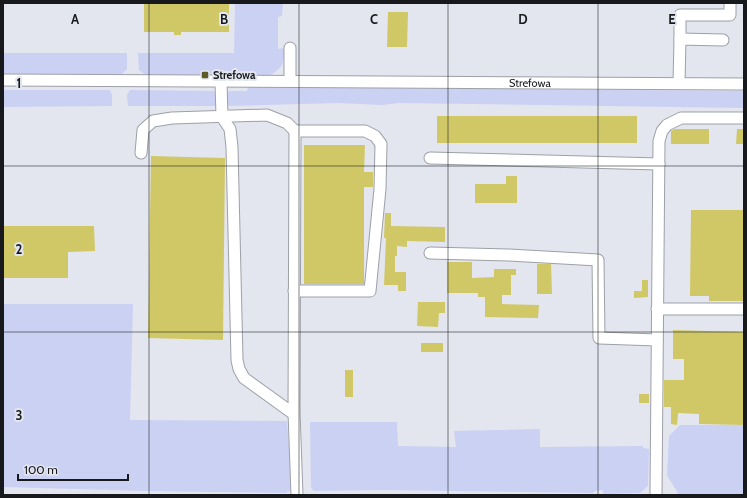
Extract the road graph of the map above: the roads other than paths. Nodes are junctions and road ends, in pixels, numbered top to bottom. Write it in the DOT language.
graph roads {
  1 [pos="730,3"];
  2 [pos="680,39"];
  3 [pos="723,40"];
  4 [pos="290,48"];
  5 [pos="3,80"];
  6 [pos="221,81"];
  7 [pos="290,81"];
  8 [pos="679,83"];
  9 [pos="744,84"];
  10 [pos="222,117"];
  11 [pos="744,118"];
  12 [pos="295,131"];
  13 [pos="141,153"];
  14 [pos="430,158"];
  15 [pos="659,164"];
  16 [pos="430,253"];
  17 [pos="294,291"];
  18 [pos="657,309"];
  19 [pos="744,309"];
  20 [pos="657,340"];
  21 [pos="294,412"];
  22 [pos="298,495"];
  23 [pos="656,495"];
  1 -- 2 [label="street"];
  2 -- 3 [label="street"];
  2 -- 8 [label="street"];
  4 -- 7 [label="street"];
  5 -- 6 [label="street, Strefowa"];
  6 -- 7 [label="street, Strefowa"];
  6 -- 10 [label="street"];
  7 -- 8 [label="street, Strefowa"];
  8 -- 9 [label="street, Strefowa"];
  10 -- 12 [label="street"];
  10 -- 13 [label="street"];
  10 -- 21 [label="street"];
  11 -- 15 [label="street"];
  12 -- 17 [label="street"];
  12 -- 17 [label="street"];
  14 -- 15 [label="street"];
  15 -- 18 [label="street"];
  16 -- 20 [label="street"];
  17 -- 21 [label="street"];
  18 -- 19 [label="street"];
  18 -- 20 [label="street"];
  20 -- 23 [label="street"];
  21 -- 22 [label="street"];
}
